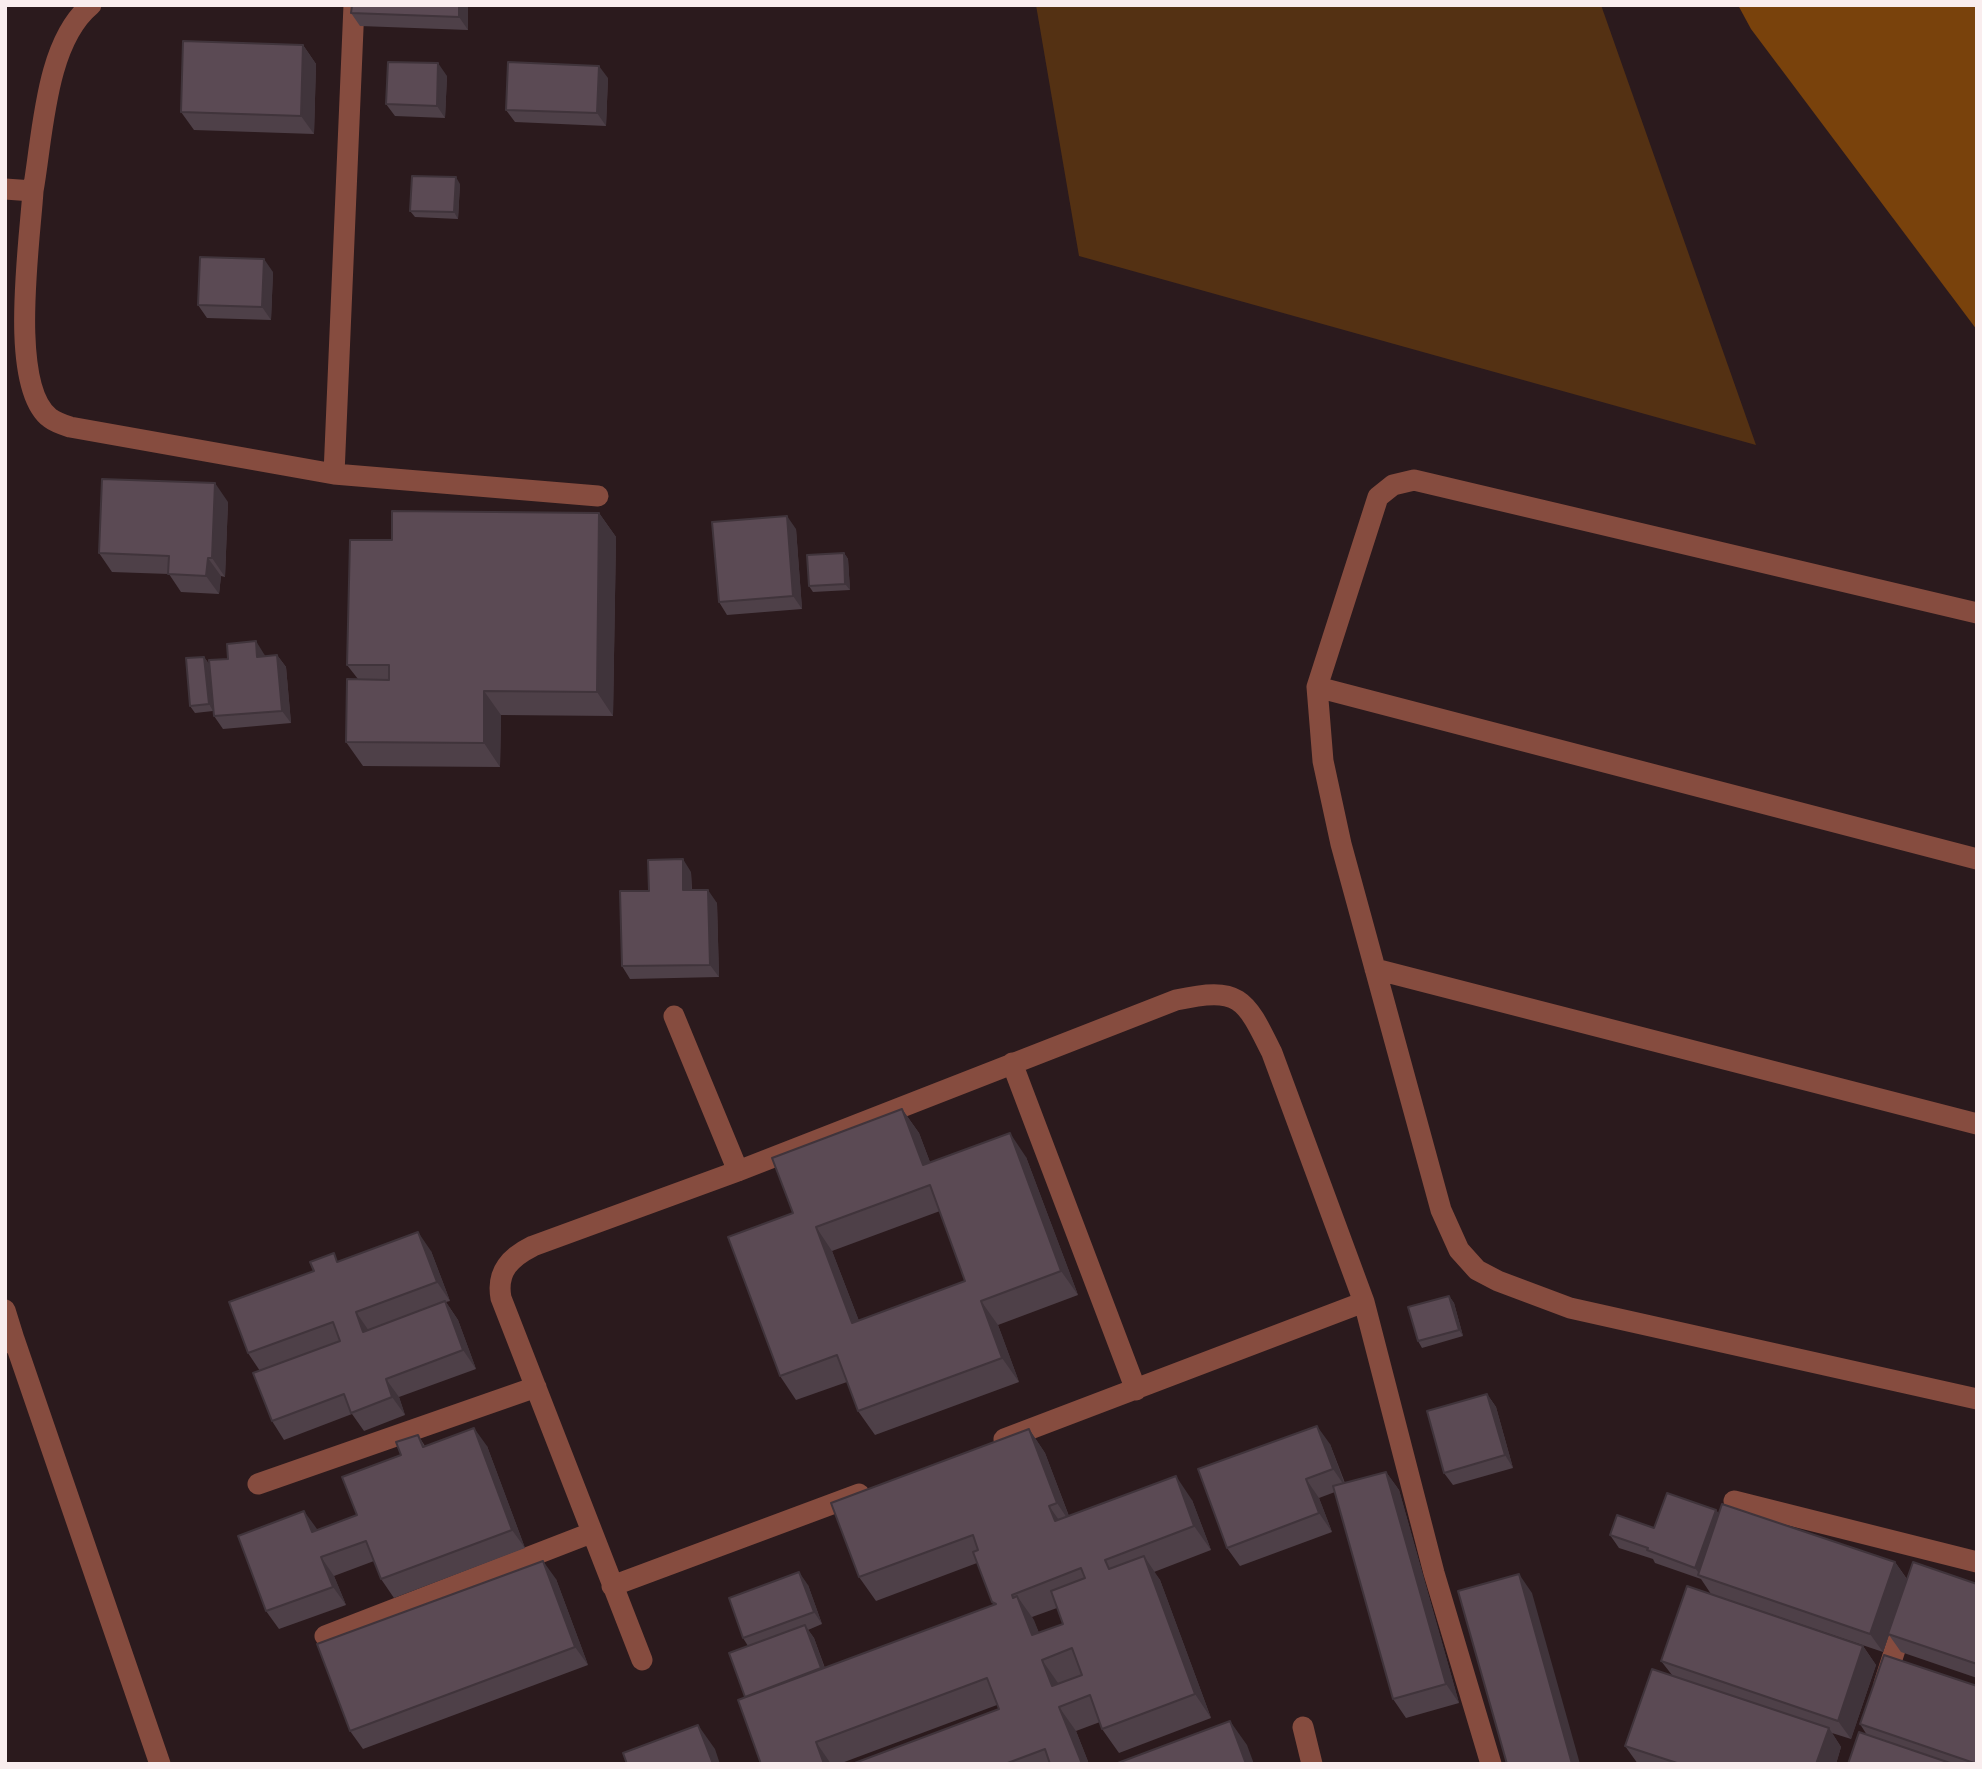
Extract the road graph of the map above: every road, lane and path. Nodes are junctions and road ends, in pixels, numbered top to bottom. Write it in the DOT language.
graph roads {
  1 [pos="91,5"];
  2 [pos="354,5"];
  3 [pos="5,189"];
  4 [pos="33,191"];
  5 [pos="334,474"];
  6 [pos="598,496"];
  7 [pos="1977,613"];
  8 [pos="1317,687"];
  9 [pos="1977,859"];
  10 [pos="1375,969"];
  11 [pos="674,1016"];
  12 [pos="1012,1063"];
  13 [pos="1977,1124"];
  14 [pos="738,1171"];
  15 [pos="1364,1302"];
  16 [pos="5,1310"];
  17 [pos="10,1341"];
  18 [pos="536,1387"];
  19 [pos="1136,1390"];
  20 [pos="1977,1399"];
  21 [pos="979,1449"];
  22 [pos="258,1484"];
  23 [pos="874,1488"];
  24 [pos="1734,1501"];
  25 [pos="591,1533"];
  26 [pos="1926,1549"];
  27 [pos="1977,1562"];
  28 [pos="1918,1575"];
  29 [pos="612,1586"];
  30 [pos="1910,1600"];
  31 [pos="325,1636"];
  32 [pos="642,1660"];
  33 [pos="1879,1701"];
  34 [pos="1303,1727"];
  35 [pos="160,1764"];
  36 [pos="1312,1764"];
  37 [pos="1490,1764"];
  1 -- 4 [label="street"];
  2 -- 5 [label="street"];
  3 -- 4 [label="street"];
  4 -- 5 [label="street"];
  5 -- 6 [label="street"];
  7 -- 8 [label="street"];
  8 -- 9 [label="street"];
  8 -- 10 [label="street"];
  10 -- 13 [label="street"];
  10 -- 20 [label="street"];
  11 -- 14 [label="street"];
  12 -- 14 [label="street"];
  12 -- 15 [label="street"];
  12 -- 19 [label="street"];
  14 -- 18 [label="street"];
  15 -- 19 [label="street"];
  15 -- 37 [label="street"];
  16 -- 17 [label="street"];
  17 -- 35 [label="street"];
  18 -- 22 [label="street"];
  18 -- 25 [label="street"];
  19 -- 21 [label="street"];
  23 -- 29 [label="street"];
  24 -- 26 [label="street"];
  25 -- 29 [label="street"];
  25 -- 31 [label="street"];
  26 -- 27 [label="street"];
  26 -- 28 [label="street"];
  29 -- 32 [label="street"];
  30 -- 33 [label="street"];
  34 -- 36 [label="street"];
}
